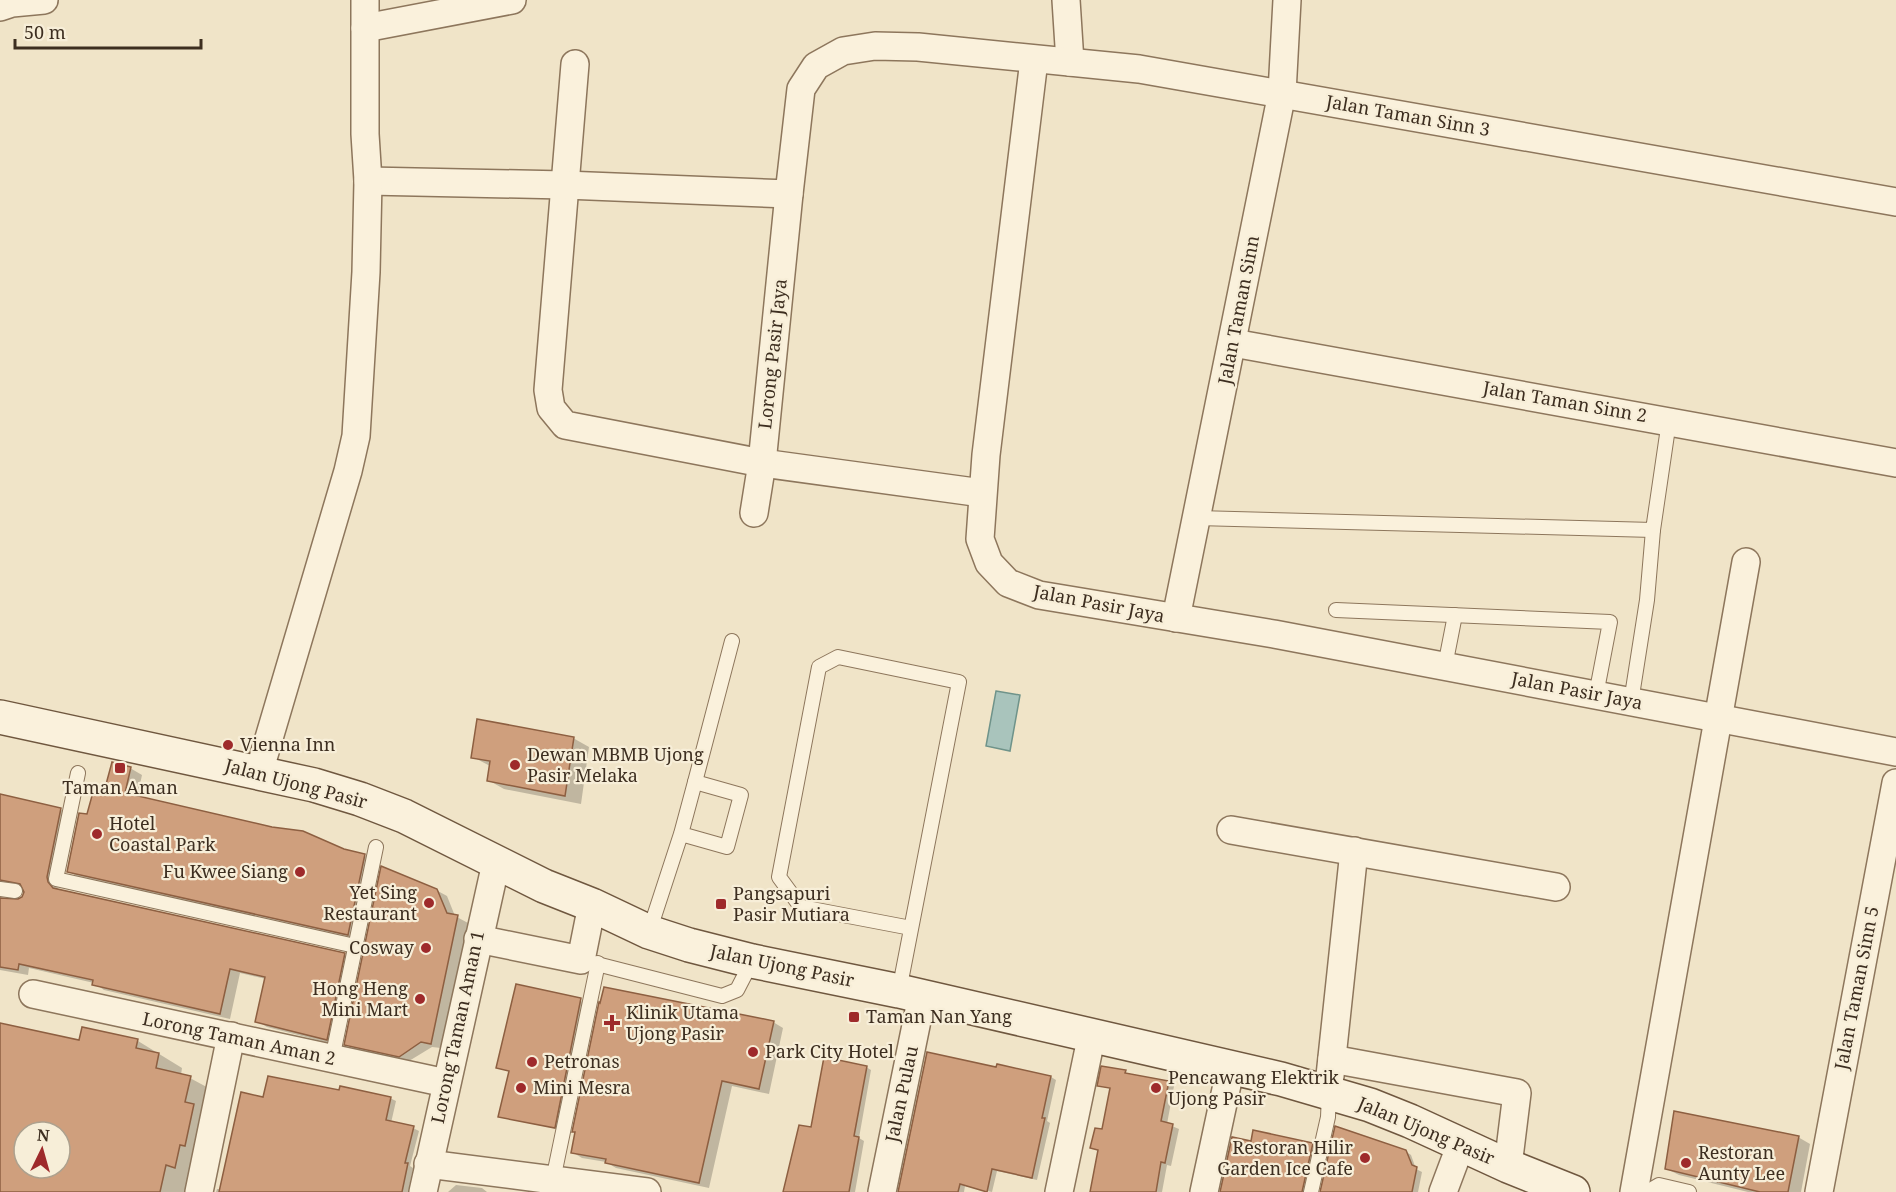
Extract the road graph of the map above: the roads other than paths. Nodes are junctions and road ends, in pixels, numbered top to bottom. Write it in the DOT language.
graph roads {
  1 [pos="44,0"];
  2 [pos="365,0"];
  3 [pos="512,0"];
  4 [pos="1066,0"];
  5 [pos="1287,0"];
  6 [pos="0,7"];
  7 [pos="365,28"];
  8 [pos="918,47"];
  9 [pos="1034,60"];
  10 [pos="1070,62"];
  11 [pos="575,64"];
  12 [pos="1282,93"];
  13 [pos="368,181"];
  14 [pos="565,185"];
  15 [pos="789,194"];
  16 [pos="1896,202"];
  17 [pos="1233,343"];
  18 [pos="1669,421"];
  19 [pos="762,463"];
  20 [pos="1896,463"];
  21 [pos="982,492"];
  22 [pos="754,513"];
  23 [pos="1197,518"];
  24 [pos="1653,530"];
  25 [pos="1746,562"];
  26 [pos="1336,610"];
  27 [pos="1455,615"];
  28 [pos="1176,618"];
  29 [pos="732,641"];
  30 [pos="1445,666"];
  31 [pos="1596,695"];
  32 [pos="1631,702"];
  33 [pos="0,717"];
  34 [pos="1718,718"];
  35 [pos="1896,752"];
  36 [pos="259,772"];
  37 [pos="78,773"];
  38 [pos="695,782"];
  39 [pos="1896,783"];
  40 [pos="1232,830"];
  41 [pos="681,834"];
  42 [pos="376,847"];
  43 [pos="1354,852"];
  44 [pos="496,863"];
  45 [pos="1556,887"];
  46 [pos="0,889"];
  47 [pos="15,891"];
  48 [pos="592,905"];
  49 [pos="911,928"];
  50 [pos="649,932"];
  51 [pos="478,939"];
  52 [pos="355,946"];
  53 [pos="752,961"];
  54 [pos="590,962"];
  55 [pos="33,994"];
  56 [pos="911,994"];
  57 [pos="1092,1034"];
  58 [pos="231,1036"];
  59 [pos="332,1059"];
  60 [pos="1332,1059"];
  61 [pos="1231,1066"];
  62 [pos="446,1083"];
  63 [pos="1329,1093"];
  64 [pos="1461,1144"];
  65 [pos="428,1164"];
  66 [pos="1508,1166"];
  67 [pos="553,1180"];
  68 [pos="199,1192"];
  69 [pos="423,1192"];
  70 [pos="647,1192"];
  71 [pos="882,1192"];
  72 [pos="1059,1192"];
  73 [pos="1204,1192"];
  74 [pos="1311,1192"];
  75 [pos="1443,1192"];
  76 [pos="1573,1192"];
  77 [pos="1634,1192"];
  78 [pos="1647,1192"];
  79 [pos="1689,1192"];
  80 [pos="1819,1192"];
  1 -- 6 [label="street"];
  2 -- 7 [label="street"];
  3 -- 7 [label="street"];
  4 -- 10 [label="street"];
  5 -- 12 [label="street, Jalan Taman Sinn"];
  7 -- 13 [label="street"];
  8 -- 9 [label="street, Jalan Taman Sinn 3"];
  8 -- 15 [label="street, Lorong Pasir Jaya"];
  9 -- 10 [label="street, Jalan Taman Sinn 3"];
  9 -- 21 [label="street, Jalan Pasir Jaya"];
  10 -- 12 [label="street, Jalan Taman Sinn 3"];
  11 -- 14 [label="street"];
  12 -- 16 [label="street, Jalan Taman Sinn 3"];
  12 -- 17 [label="street, Jalan Taman Sinn"];
  13 -- 14 [label="street"];
  13 -- 36 [label="street"];
  14 -- 15 [label="street"];
  14 -- 19 [label="street"];
  15 -- 19 [label="street, Lorong Pasir Jaya"];
  17 -- 18 [label="street, Jalan Taman Sinn 2"];
  17 -- 23 [label="street, Jalan Taman Sinn"];
  18 -- 20 [label="street, Jalan Taman Sinn 2"];
  18 -- 24 [label="lane"];
  19 -- 21 [label="street"];
  19 -- 22 [label="street, Lorong Pasir Jaya"];
  21 -- 28 [label="street, Jalan Pasir Jaya"];
  23 -- 24 [label="lane"];
  23 -- 28 [label="street, Jalan Taman Sinn"];
  24 -- 32 [label="lane"];
  25 -- 34 [label="street"];
  26 -- 27 [label="lane"];
  27 -- 30 [label="lane"];
  27 -- 31 [label="lane"];
  28 -- 30 [label="street, Jalan Pasir Jaya"];
  29 -- 38 [label="lane"];
  30 -- 31 [label="street, Jalan Pasir Jaya"];
  31 -- 32 [label="street, Jalan Pasir Jaya"];
  32 -- 34 [label="street, Jalan Pasir Jaya"];
  33 -- 36 [label="main road, Jalan Ujong Pasir"];
  34 -- 35 [label="street, Jalan Pasir Jaya"];
  34 -- 77 [label="street"];
  36 -- 44 [label="main road, Jalan Ujong Pasir"];
  37 -- 52 [label="lane"];
  38 -- 41 [label="lane"];
  38 -- 41 [label="lane"];
  39 -- 80 [label="street, Jalan Taman Sinn 5"];
  40 -- 43 [label="street"];
  41 -- 50 [label="lane"];
  42 -- 52 [label="lane"];
  43 -- 45 [label="street"];
  43 -- 60 [label="street"];
  44 -- 48 [label="main road, Jalan Ujong Pasir"];
  44 -- 51 [label="street, Lorong Taman Aman 1"];
  46 -- 47 [label="lane"];
  48 -- 50 [label="main road, Jalan Ujong Pasir"];
  48 -- 54 [label="street"];
  49 -- 49 [label="lane"];
  49 -- 56 [label="lane"];
  50 -- 53 [label="main road, Jalan Ujong Pasir"];
  51 -- 54 [label="street"];
  51 -- 62 [label="street, Lorong Taman Aman 1"];
  52 -- 59 [label="lane"];
  53 -- 54 [label="lane"];
  53 -- 56 [label="main road, Jalan Ujong Pasir"];
  54 -- 67 [label="lane"];
  55 -- 58 [label="street, Lorong Taman Aman 2"];
  56 -- 57 [label="main road, Jalan Ujong Pasir"];
  56 -- 71 [label="street, Jalan Pulau"];
  57 -- 61 [label="main road, Jalan Ujong Pasir"];
  57 -- 72 [label="street"];
  58 -- 59 [label="street, Lorong Taman Aman 2"];
  58 -- 68 [label="street"];
  59 -- 62 [label="street, Lorong Taman Aman 2"];
  60 -- 63 [label="street"];
  60 -- 66 [label="street"];
  61 -- 63 [label="main road, Jalan Ujong Pasir"];
  61 -- 73 [label="street"];
  62 -- 65 [label="street, Lorong Taman Aman 1"];
  63 -- 64 [label="main road, Jalan Ujong Pasir"];
  63 -- 74 [label="lane"];
  64 -- 66 [label="main road, Jalan Ujong Pasir"];
  64 -- 75 [label="street"];
  65 -- 67 [label="street"];
  65 -- 69 [label="street, Lorong Taman Aman 1"];
  66 -- 76 [label="main road, Jalan Ujong Pasir"];
  67 -- 70 [label="street"];
  78 -- 79 [label="lane"];
}
